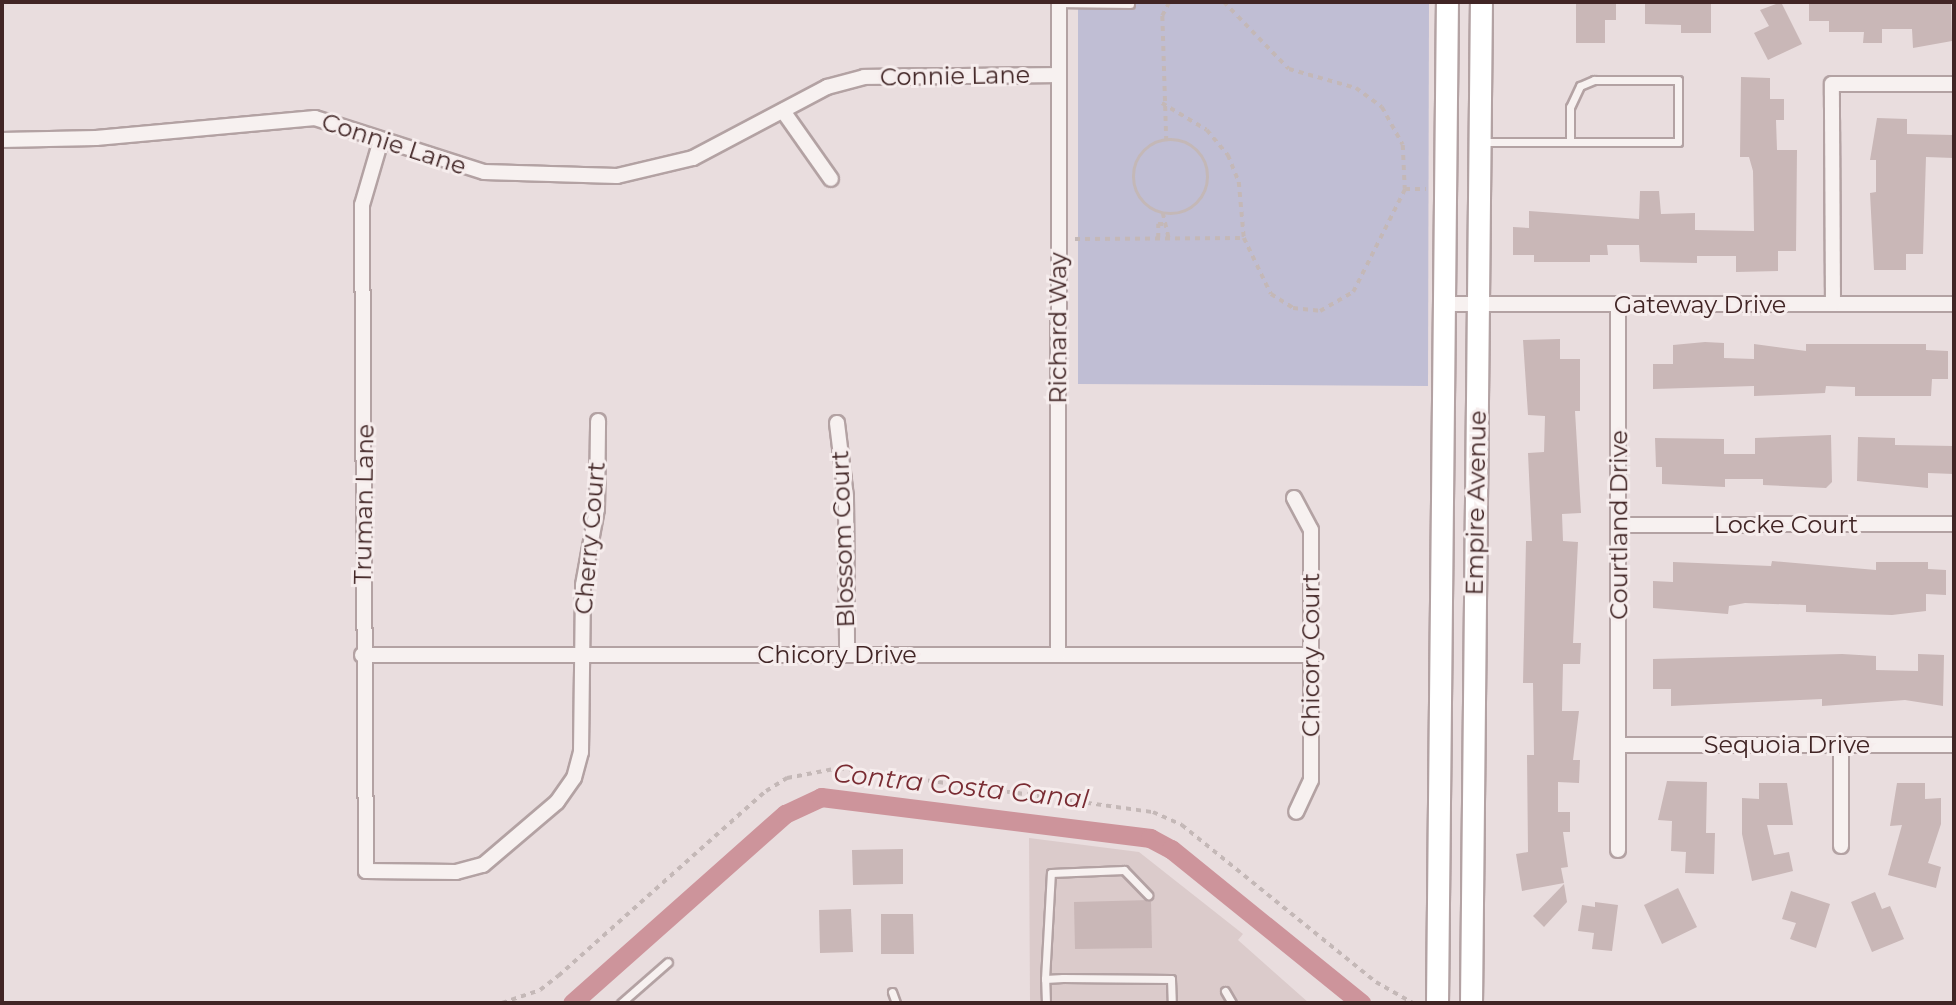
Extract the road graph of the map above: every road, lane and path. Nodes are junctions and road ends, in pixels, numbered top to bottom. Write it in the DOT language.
graph roads {
  1 [pos="1169,2"];
  2 [pos="1224,2"];
  3 [pos="1447,2"];
  4 [pos="1481,2"];
  5 [pos="1059,3"];
  6 [pos="1130,4"];
  7 [pos="1058,75"];
  8 [pos="1954,84"];
  9 [pos="1162,103"];
  10 [pos="783,111"];
  11 [pos="2,140"];
  12 [pos="382,140"];
  13 [pos="1166,141"];
  14 [pos="1481,142"];
  15 [pos="1570,142"];
  16 [pos="831,179"];
  17 [pos="1405,190"];
  18 [pos="1430,190"];
  19 [pos="1163,213"];
  20 [pos="1163,225"];
  21 [pos="1158,238"];
  22 [pos="1170,238"];
  23 [pos="1244,238"];
  24 [pos="1075,239"];
  25 [pos="1446,304"];
  26 [pos="1480,304"];
  27 [pos="1833,304"];
  28 [pos="1954,304"];
  29 [pos="1618,305"];
  30 [pos="598,421"];
  31 [pos="837,423"];
  32 [pos="1294,498"];
  33 [pos="1954,524"];
  34 [pos="1619,525"];
  35 [pos="362,655"];
  36 [pos="581,655"];
  37 [pos="846,655"];
  38 [pos="1058,655"];
  39 [pos="1312,656"];
  40 [pos="1620,744"];
  41 [pos="1841,745"];
  42 [pos="1954,745"];
  43 [pos="1296,812"];
  44 [pos="1841,846"];
  45 [pos="1618,850"];
  46 [pos="366,871"];
  47 [pos="1148,895"];
  48 [pos="668,962"];
  49 [pos="1045,979"];
  50 [pos="1225,991"];
  51 [pos="892,992"];
  52 [pos="502,1003"];
  53 [pos="621,1003"];
  54 [pos="896,1003"];
  55 [pos="1046,1003"];
  56 [pos="1172,1003"];
  57 [pos="1232,1003"];
  58 [pos="1413,1003"];
  59 [pos="1437,1003"];
  60 [pos="1471,1003"];
  1 -- 9 [label="path"];
  2 -- 17 [label="path"];
  3 -- 25 [label="main road, Empire Avenue"];
  4 -- 14 [label="main road, Empire Avenue"];
  5 -- 6 [label="lane"];
  5 -- 7 [label="street, Richard Way"];
  7 -- 10 [label="street, Connie Lane"];
  7 -- 38 [label="street, Richard Way"];
  8 -- 27 [label="street"];
  9 -- 13 [label="path"];
  9 -- 23 [label="path"];
  10 -- 12 [label="street, Connie Lane"];
  10 -- 16 [label="street"];
  11 -- 12 [label="street, Connie Lane"];
  12 -- 35 [label="street, Truman Lane"];
  13 -- 19 [label="path"];
  13 -- 19 [label="path"];
  14 -- 15 [label="lane"];
  14 -- 26 [label="main road, Empire Avenue"];
  15 -- 15 [label="lane"];
  17 -- 18 [label="path"];
  17 -- 23 [label="path"];
  19 -- 20 [label="path"];
  20 -- 21 [label="path"];
  20 -- 22 [label="path"];
  21 -- 22 [label="path"];
  21 -- 24 [label="path"];
  22 -- 23 [label="path"];
  25 -- 26 [label="street, Gateway Drive"];
  25 -- 59 [label="main road, Empire Avenue"];
  26 -- 29 [label="street, Gateway Drive"];
  26 -- 60 [label="main road, Empire Avenue"];
  27 -- 28 [label="street, Gateway Drive"];
  27 -- 29 [label="street, Gateway Drive"];
  29 -- 34 [label="street, Courtland Drive"];
  30 -- 36 [label="street, Cherry Court"];
  31 -- 37 [label="street, Blossom Court"];
  32 -- 39 [label="street, Chicory Court"];
  33 -- 34 [label="street, Locke Court"];
  34 -- 40 [label="street, Courtland Drive"];
  35 -- 36 [label="street, Chicory Drive"];
  35 -- 46 [label="street, Truman Lane"];
  36 -- 37 [label="street, Chicory Drive"];
  36 -- 46 [label="street, Cherry Court"];
  37 -- 38 [label="street, Chicory Drive"];
  38 -- 39 [label="street, Chicory Drive"];
  39 -- 43 [label="street, Chicory Court"];
  40 -- 41 [label="street, Sequoia Drive"];
  40 -- 45 [label="street, Courtland Drive"];
  41 -- 42 [label="street, Sequoia Drive"];
  41 -- 44 [label="street"];
  47 -- 49 [label="lane"];
  48 -- 53 [label="lane"];
  49 -- 55 [label="lane"];
  49 -- 56 [label="lane"];
  50 -- 57 [label="lane"];
  51 -- 54 [label="lane"];
  52 -- 58 [label="path"];
}
